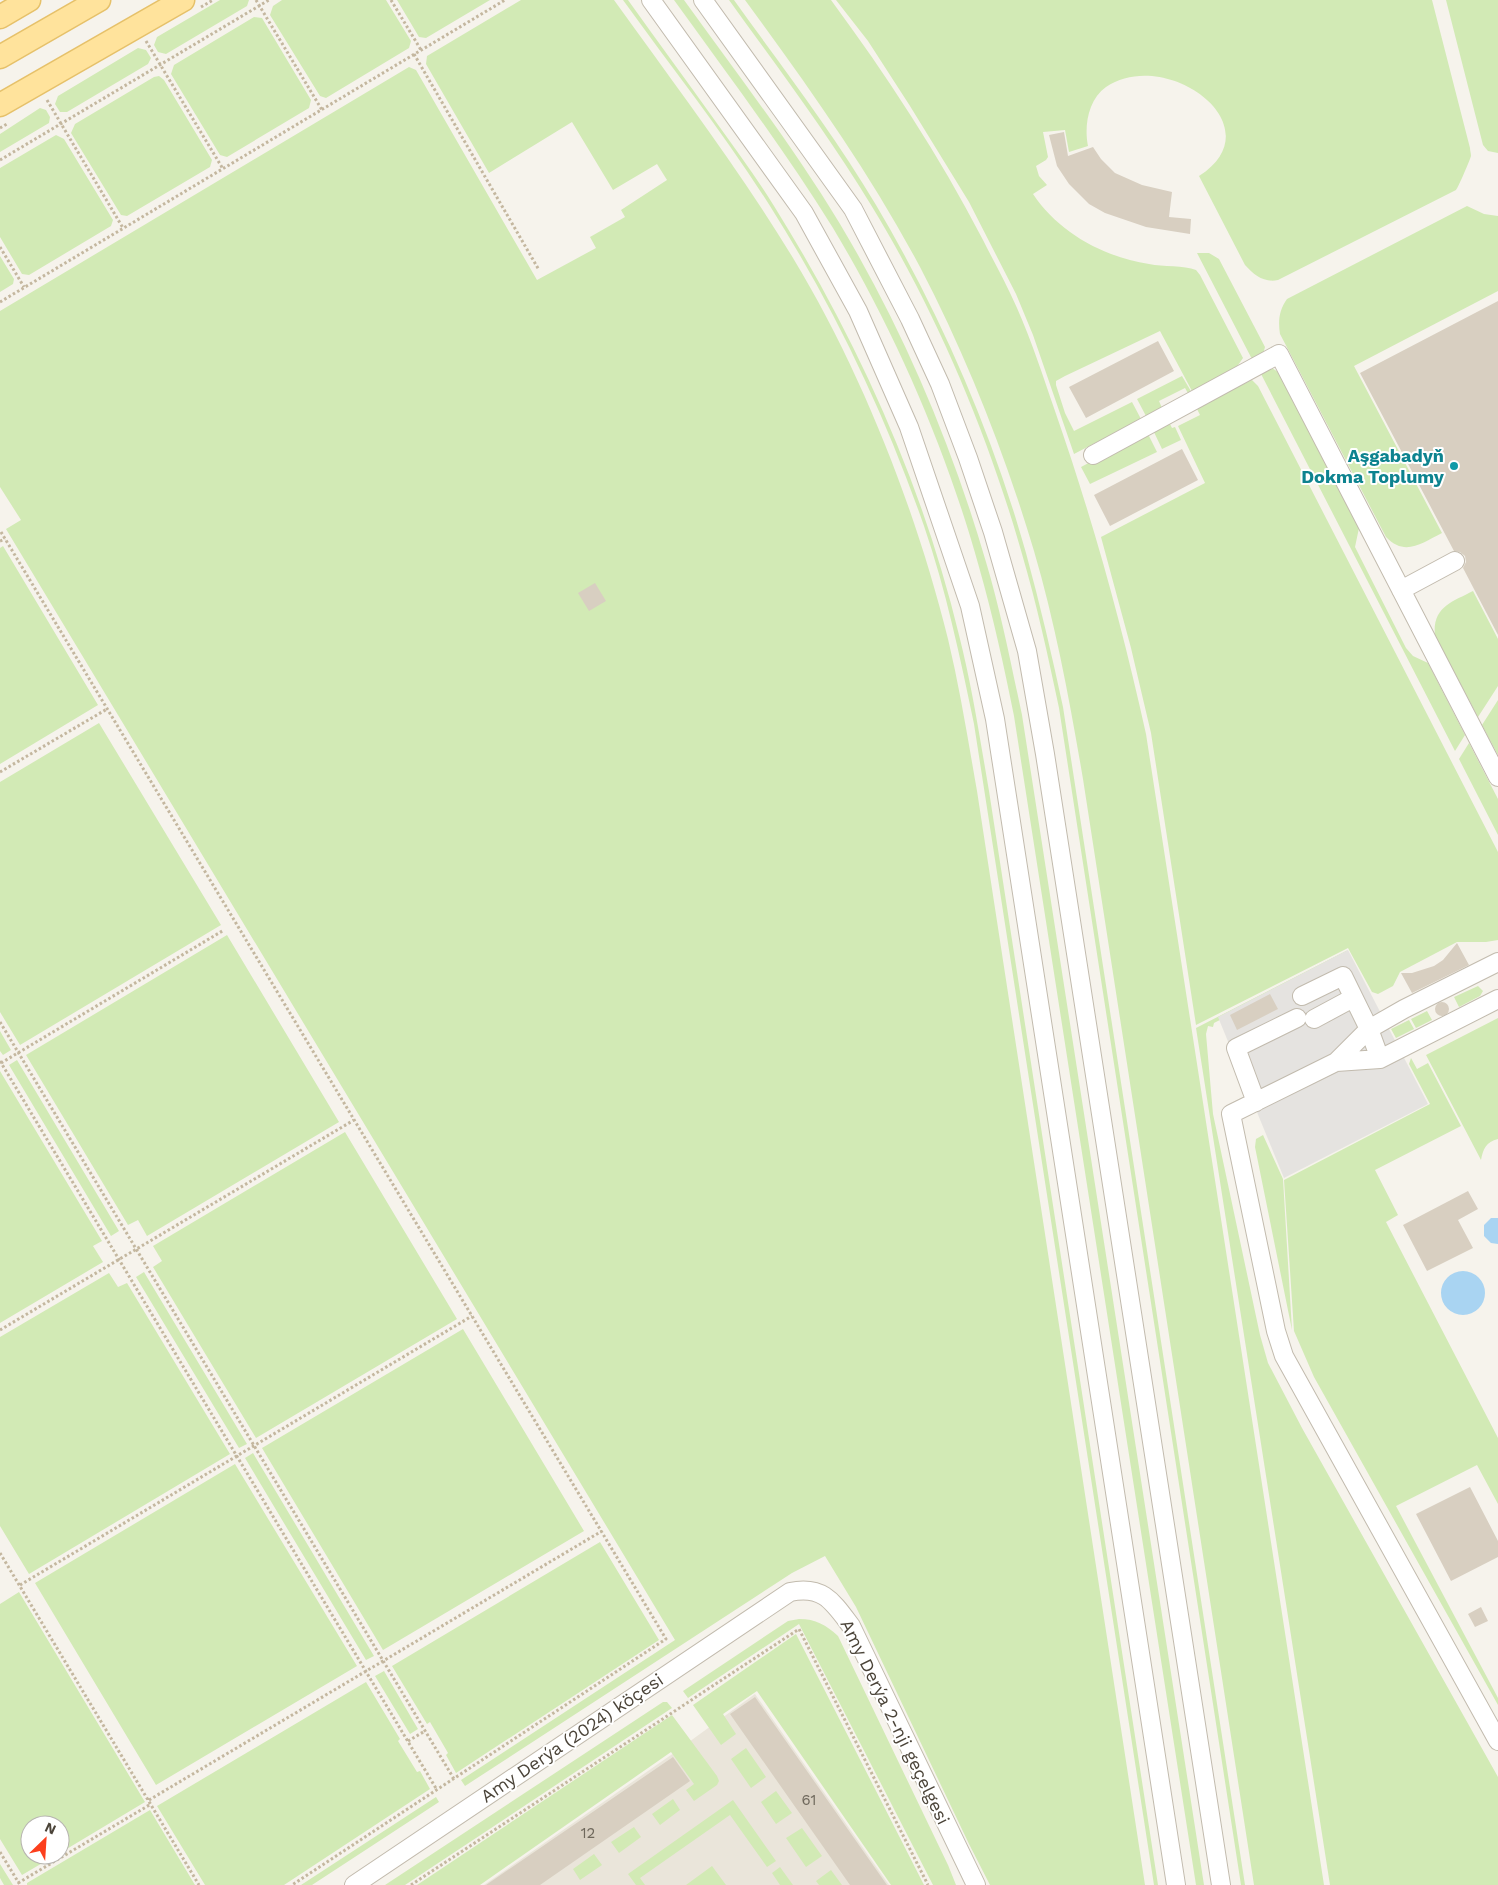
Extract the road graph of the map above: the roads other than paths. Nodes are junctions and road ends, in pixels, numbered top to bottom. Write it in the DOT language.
graph roads {
  1 [pos="29,0"];
  2 [pos="99,0"];
  3 [pos="183,0"];
  4 [pos="651,0"];
  5 [pos="703,0"];
  6 [pos="0,18"];
  7 [pos="0,57"];
  8 [pos="0,105"];
  9 [pos="1092,454"];
  10 [pos="1454,561"];
  11 [pos="1401,590"];
  12 [pos="1498,776"];
  13 [pos="1498,962"];
  14 [pos="1302,996"];
  15 [pos="1353,998"];
  16 [pos="1498,999"];
  17 [pos="1369,1029"];
  18 [pos="1380,1059"];
  19 [pos="1336,1062"];
  20 [pos="1256,1102"];
  21 [pos="790,1592"];
  22 [pos="1498,1740"];
  23 [pos="354,1885"];
  24 [pos="976,1885"];
  25 [pos="1176,1885"];
  26 [pos="1221,1885"];
  1 -- 6 [label="main road"];
  2 -- 7 [label="main road"];
  3 -- 8 [label="main road"];
  4 -- 25 [label="street"];
  5 -- 26 [label="street"];
  9 -- 11 [label="street"];
  10 -- 11 [label="street"];
  11 -- 12 [label="street"];
  13 -- 17 [label="street"];
  14 -- 15 [label="street"];
  15 -- 17 [label="street"];
  15 -- 20 [label="street"];
  16 -- 18 [label="street"];
  17 -- 18 [label="street"];
  17 -- 19 [label="street"];
  18 -- 19 [label="street"];
  19 -- 20 [label="street"];
  20 -- 22 [label="street"];
  21 -- 23 [label="street, Amy Derýa (2024) köçesi"];
  21 -- 24 [label="street, Amy Derýa 2-nji geçelgesi"];
}
